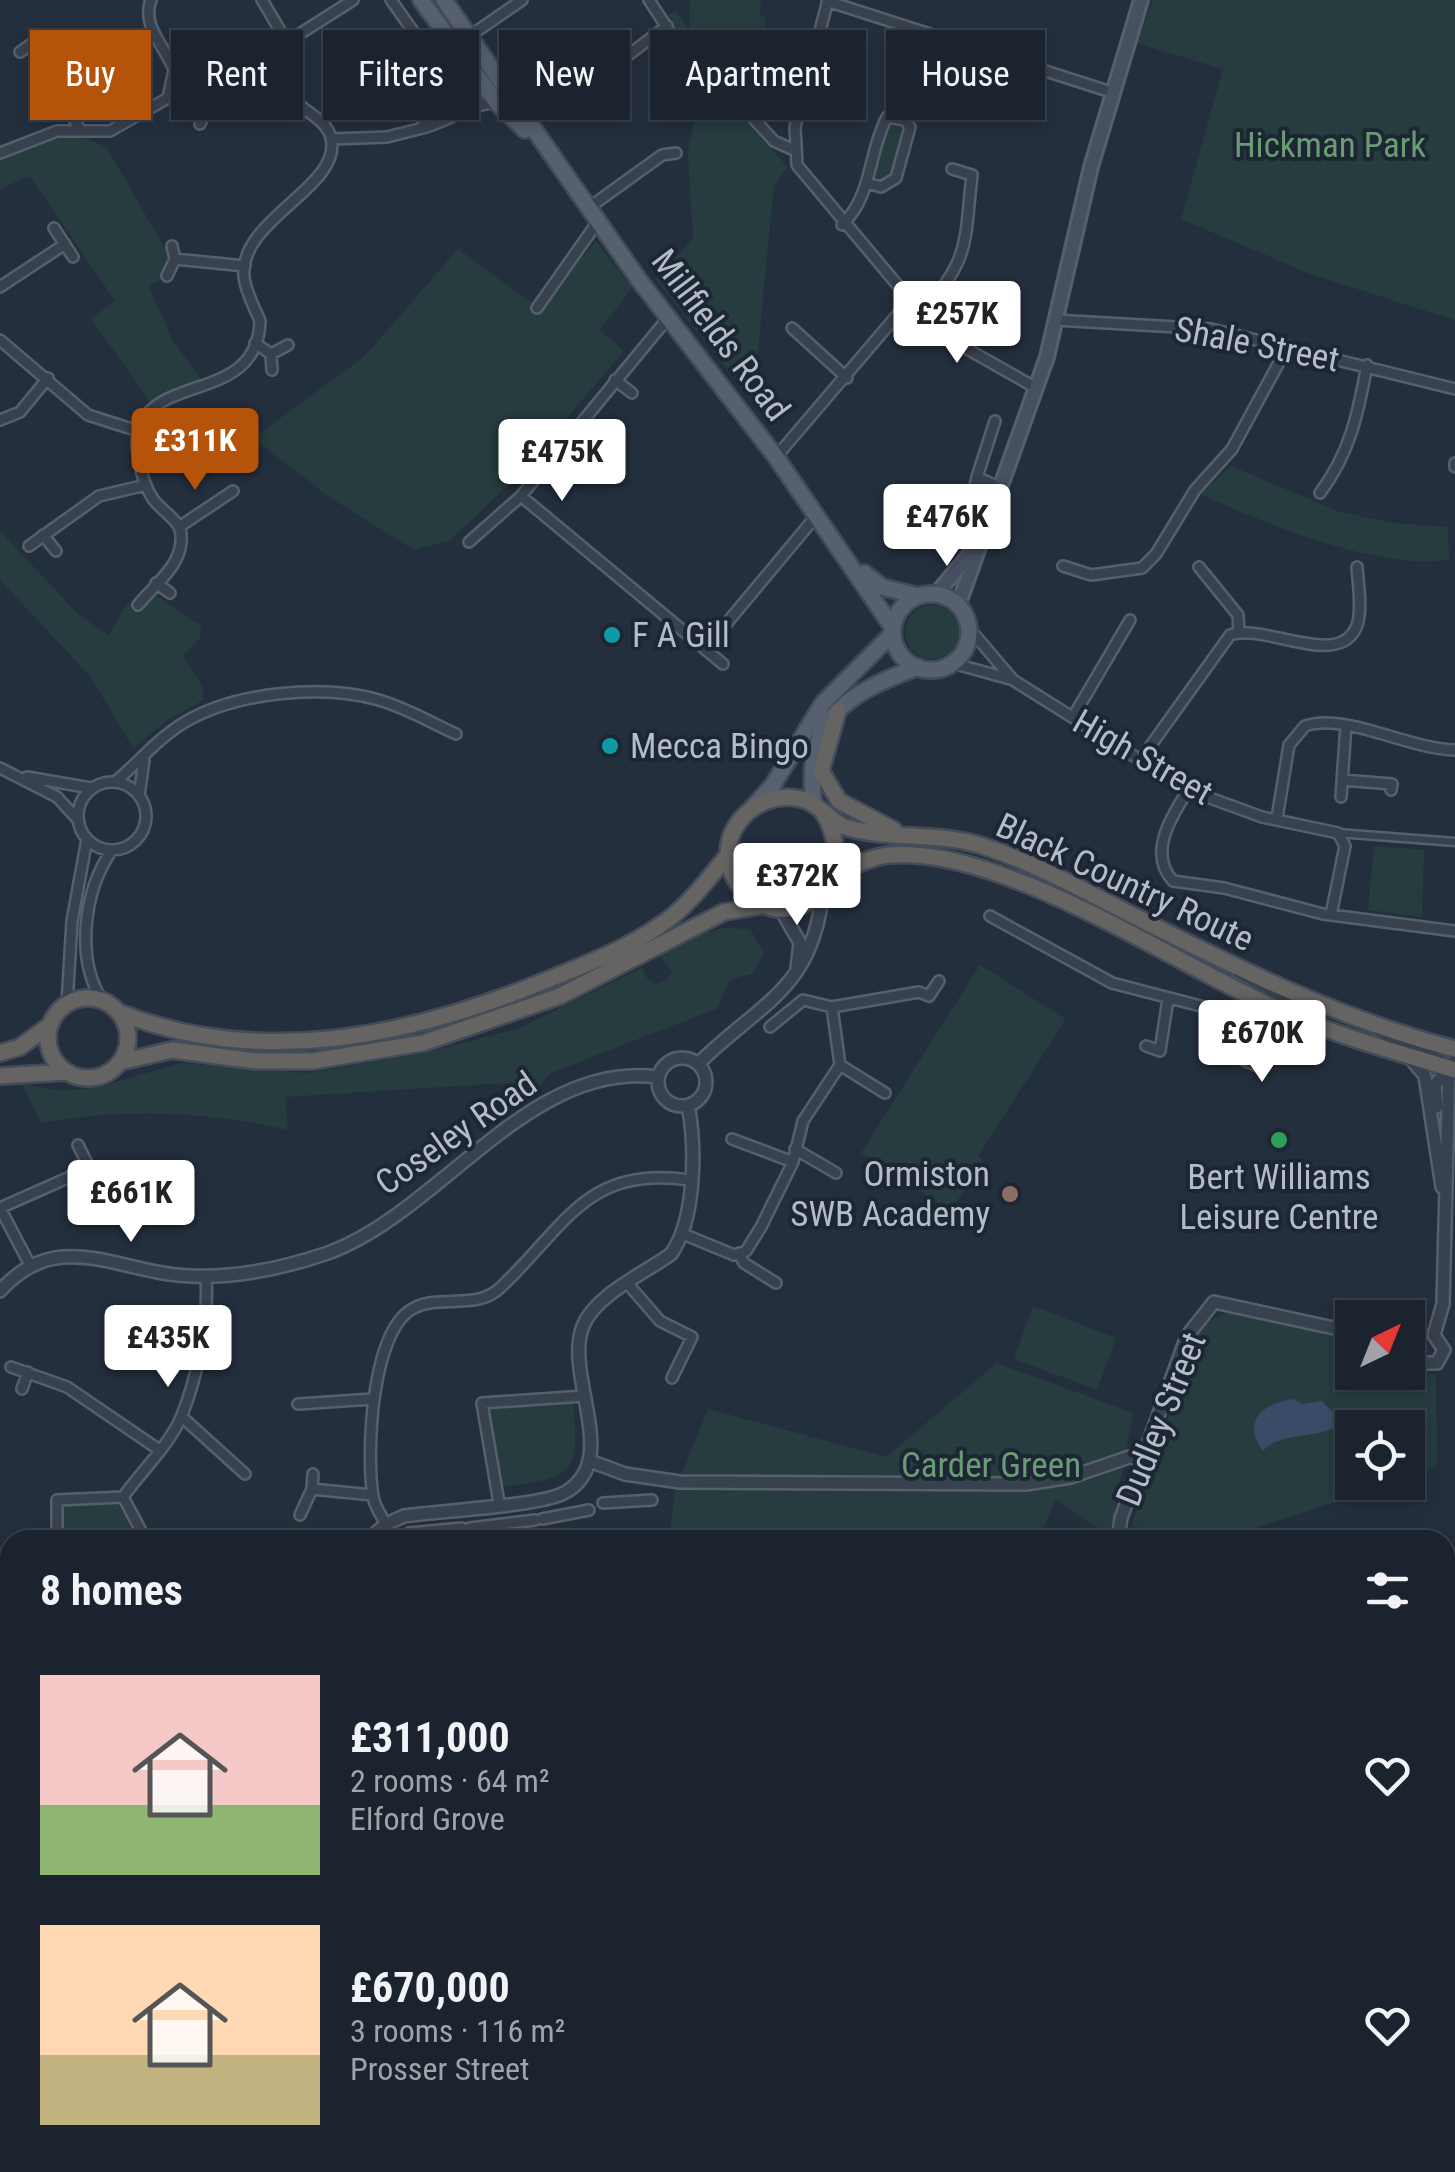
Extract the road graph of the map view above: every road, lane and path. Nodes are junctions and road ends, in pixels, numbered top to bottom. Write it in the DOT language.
graph roads {
  1 [pos="151,0"];
  2 [pos="262,0"];
  3 [pos="353,0"];
  4 [pos="391,0"];
  5 [pos="421,0"];
  6 [pos="444,0"];
  7 [pos="522,0"];
  8 [pos="649,0"];
  9 [pos="1142,0"];
  10 [pos="827,1"];
  11 [pos="667,26"];
  12 [pos="279,30"];
  13 [pos="412,30"];
  14 [pos="450,30"];
  15 [pos="457,30"];
  16 [pos="479,30"];
  17 [pos="669,30"];
  18 [pos="303,31"];
  19 [pos="30,46"];
  20 [pos="20,52"];
  21 [pos="630,53"];
  22 [pos="171,64"];
  23 [pos="479,64"];
  24 [pos="479,78"];
  25 [pos="481,82"];
  26 [pos="171,92"];
  27 [pos="1112,92"];
  28 [pos="497,104"];
  29 [pos="303,108"];
  30 [pos="74,120"];
  31 [pos="202,120"];
  32 [pos="754,120"];
  33 [pos="200,124"];
  34 [pos="79,128"];
  35 [pos="420,129"];
  36 [pos="332,139"];
  37 [pos="0,153"];
  38 [pos="794,153"];
  39 [pos="550,154"];
  40 [pos="676,154"];
  41 [pos="952,168"];
  42 [pos="867,183"];
  43 [pos="595,214"];
  44 [pos="842,225"];
  45 [pos="54,228"];
  46 [pos="65,244"];
  47 [pos="172,246"];
  48 [pos="73,257"];
  49 [pos="175,259"];
  50 [pos="245,266"];
  51 [pos="167,276"];
  52 [pos="0,287"];
  53 [pos="910,300"];
  54 [pos="538,308"];
  55 [pos="924,312"];
  56 [pos="668,318"];
  57 [pos="1055,320"];
  58 [pos="792,328"];
  59 [pos="0,340"];
  60 [pos="255,344"];
  61 [pos="288,345"];
  62 [pos="1288,346"];
  63 [pos="272,354"];
  64 [pos="1366,365"];
  65 [pos="272,370"];
  66 [pos="48,378"];
  67 [pos="847,378"];
  68 [pos="615,380"];
  69 [pos="1036,388"];
  70 [pos="1455,388"];
  71 [pos="632,393"];
  72 [pos="0,420"];
  73 [pos="996,421"];
  74 [pos="138,431"];
  75 [pos="776,457"];
  76 [pos="977,477"];
  77 [pos="146,485"];
  78 [pos="1001,488"];
  79 [pos="233,491"];
  80 [pos="1320,493"];
  81 [pos="521,496"];
  82 [pos="970,509"];
  83 [pos="817,515"];
  84 [pos="178,526"];
  85 [pos="43,535"];
  86 [pos="469,542"];
  87 [pos="976,544"];
  88 [pos="29,546"];
  89 [pos="56,551"];
  90 [pos="843,553"];
  91 [pos="1063,566"];
  92 [pos="1357,566"];
  93 [pos="1199,568"];
  94 [pos="156,582"];
  95 [pos="170,593"];
  96 [pos="936,594"];
  97 [pos="918,596"];
  98 [pos="138,605"];
  99 [pos="958,606"];
  100 [pos="1130,620"];
  101 [pos="968,627"];
  102 [pos="893,631"];
  103 [pos="1239,632"];
  104 [pos="706,648"];
  105 [pos="952,663"];
  106 [pos="724,664"];
  107 [pos="918,667"];
  108 [pos="1013,680"];
  109 [pos="838,711"];
  110 [pos="1073,717"];
  111 [pos="1346,725"];
  112 [pos="456,734"];
  113 [pos="1455,750"];
  114 [pos="145,757"];
  115 [pos="1141,759"];
  116 [pos="5,770"];
  117 [pos="1342,780"];
  118 [pos="115,782"];
  119 [pos="92,788"];
  120 [pos="1188,790"];
  121 [pos="1392,790"];
  122 [pos="139,796"];
  123 [pos="1341,797"];
  124 [pos="752,808"];
  125 [pos="818,808"];
  126 [pos="1277,818"];
  127 [pos="78,821"];
  128 [pos="897,832"];
  129 [pos="1338,833"];
  130 [pos="86,838"];
  131 [pos="1455,842"];
  132 [pos="112,850"];
  133 [pos="728,855"];
  134 [pos="828,883"];
  135 [pos="772,906"];
  136 [pos="1331,915"];
  137 [pos="990,916"];
  138 [pos="1455,931"];
  139 [pos="794,978"];
  140 [pos="939,981"];
  141 [pos="1260,983"];
  142 [pos="929,996"];
  143 [pos="1168,999"];
  144 [pos="102,1000"];
  145 [pos="940,1002"];
  146 [pos="67,1004"];
  147 [pos="832,1007"];
  148 [pos="1273,1008"];
  149 [pos="118,1012"];
  150 [pos="1299,1018"];
  151 [pos="1368,1022"];
  152 [pos="50,1025"];
  153 [pos="770,1027"];
  154 [pos="1146,1046"];
  155 [pos="1455,1048"];
  156 [pos="0,1053"];
  157 [pos="1271,1058"];
  158 [pos="1410,1058"];
  159 [pos="120,1062"];
  160 [pos="698,1064"];
  161 [pos="840,1065"];
  162 [pos="1453,1066"];
  163 [pos="67,1072"];
  164 [pos="0,1076"];
  165 [pos="658,1078"];
  166 [pos="884,1093"];
  167 [pos="688,1105"];
  168 [pos="732,1139"];
  169 [pos="78,1144"];
  170 [pos="795,1150"];
  171 [pos="793,1162"];
  172 [pos="90,1168"];
  173 [pos="836,1172"];
  174 [pos="689,1180"];
  175 [pos="101,1191"];
  176 [pos="1445,1201"];
  177 [pos="0,1208"];
  178 [pos="683,1234"];
  179 [pos="740,1255"];
  180 [pos="30,1265"];
  181 [pos="206,1276"];
  182 [pos="776,1283"];
  183 [pos="628,1284"];
  184 [pos="0,1291"];
  185 [pos="1335,1328"];
  186 [pos="1434,1335"];
  187 [pos="1425,1336"];
  188 [pos="1425,1363"];
  189 [pos="10,1367"];
  190 [pos="28,1372"];
  191 [pos="672,1378"];
  192 [pos="22,1389"];
  193 [pos="584,1396"];
  194 [pos="373,1399"];
  195 [pos="298,1404"];
  196 [pos="182,1416"];
  197 [pos="158,1450"];
  198 [pos="1143,1459"];
  199 [pos="590,1461"];
  200 [pos="245,1474"];
  201 [pos="312,1474"];
  202 [pos="647,1479"];
  203 [pos="312,1489"];
  204 [pos="561,1494"];
  205 [pos="372,1495"];
  206 [pos="123,1497"];
  207 [pos="503,1503"];
  208 [pos="602,1503"];
  209 [pos="589,1510"];
  210 [pos="431,1512"];
  211 [pos="568,1514"];
  212 [pos="300,1515"];
  213 [pos="511,1523"];
  214 [pos="386,1524"];
  215 [pos="58,1530"];
  216 [pos="141,1530"];
  217 [pos="379,1530"];
  218 [pos="433,1530"];
  219 [pos="444,1530"];
  220 [pos="1119,1530"];
  1 -- 22 [label="street"];
  2 -- 12 [label="street"];
  3 -- 18 [label="street"];
  4 -- 13 [label="street"];
  5 -- 14 [label="main road, Millfields Road"];
  6 -- 15 [label="main road, Millfields Road"];
  7 -- 16 [label="street"];
  8 -- 11 [label="street"];
  9 -- 27 [label="main road"];
  10 -- 27 [label="street"];
  10 -- 38 [label="street"];
  11 -- 17 [label="street"];
  11 -- 21 [label="street"];
  19 -- 20 [label="street"];
  23 -- 39 [label="main road, Millfields Road"];
  24 -- 25 [label="main road, Millfields Road"];
  25 -- 28 [label="main road, Millfields Road"];
  25 -- 35 [label="street"];
  26 -- 34 [label="street"];
  27 -- 57 [label="main road"];
  28 -- 35 [label="street"];
  28 -- 39 [label="main road, Millfields Road"];
  29 -- 36 [label="street"];
  30 -- 34 [label="street"];
  31 -- 33 [label="street"];
  32 -- 38 [label="street"];
  34 -- 37 [label="street"];
  35 -- 36 [label="street"];
  36 -- 50 [label="street"];
  38 -- 44 [label="street"];
  39 -- 43 [label="main road, Millfields Road"];
  40 -- 43 [label="street"];
  41 -- 55 [label="street"];
  42 -- 42 [label="street"];
  42 -- 44 [label="street"];
  43 -- 54 [label="street"];
  43 -- 56 [label="main road, Millfields Road"];
  44 -- 53 [label="street"];
  45 -- 46 [label="street"];
  46 -- 48 [label="street"];
  46 -- 52 [label="street"];
  47 -- 49 [label="street"];
  49 -- 50 [label="street"];
  49 -- 51 [label="street"];
  50 -- 60 [label="street"];
  53 -- 55 [label="street"];
  53 -- 67 [label="street"];
  55 -- 69 [label="street"];
  56 -- 68 [label="street"];
  56 -- 75 [label="main road, Millfields Road"];
  57 -- 62 [label="street, Shale Street"];
  57 -- 69 [label="main road"];
  58 -- 67 [label="street"];
  59 -- 66 [label="street"];
  60 -- 63 [label="street"];
  60 -- 74 [label="street"];
  61 -- 63 [label="street"];
  62 -- 64 [label="street, Shale Street"];
  62 -- 91 [label="street"];
  63 -- 65 [label="street"];
  64 -- 70 [label="street, Shale Street"];
  64 -- 80 [label="street"];
  66 -- 72 [label="street"];
  66 -- 74 [label="street"];
  67 -- 75 [label="street"];
  68 -- 71 [label="street"];
  68 -- 81 [label="street"];
  69 -- 78 [label="main road"];
  73 -- 76 [label="street"];
  74 -- 77 [label="street"];
  75 -- 83 [label="main road, Millfields Road"];
  76 -- 78 [label="street"];
  76 -- 82 [label="street"];
  77 -- 84 [label="street"];
  77 -- 85 [label="street"];
  78 -- 87 [label="main road"];
  79 -- 84 [label="street"];
  81 -- 86 [label="street"];
  81 -- 104 [label="street"];
  83 -- 90 [label="main road, Millfields Road"];
  83 -- 104 [label="street"];
  84 -- 94 [label="street"];
  85 -- 88 [label="street"];
  85 -- 89 [label="street"];
  87 -- 96 [label="main road"];
  87 -- 99 [label="main road"];
  90 -- 97 [label="main road, Millfields Road"];
  90 -- 102 [label="main road, Millfields Road"];
  92 -- 103 [label="street"];
  93 -- 103 [label="street"];
  94 -- 95 [label="street"];
  94 -- 98 [label="street"];
  96 -- 97 [label="main road"];
  96 -- 99 [label="main road"];
  97 -- 102 [label="main road"];
  99 -- 101 [label="main road"];
  100 -- 110 [label="street"];
  101 -- 105 [label="main road"];
  101 -- 108 [label="street, High Street"];
  102 -- 107 [label="main road"];
  102 -- 124 [label="main road"];
  103 -- 115 [label="street"];
  104 -- 106 [label="street"];
  105 -- 107 [label="main road"];
  105 -- 108 [label="street, High Street"];
  107 -- 109 [label="main road"];
  108 -- 110 [label="street, High Street"];
  109 -- 125 [label="main road"];
  109 -- 128 [label="highway"];
  110 -- 115 [label="street, High Street"];
  111 -- 113 [label="street"];
  111 -- 117 [label="street"];
  111 -- 126 [label="street"];
  112 -- 114 [label="street"];
  114 -- 118 [label="street"];
  114 -- 122 [label="street"];
  115 -- 120 [label="street, High Street"];
  116 -- 119 [label="street"];
  116 -- 127 [label="street"];
  117 -- 121 [label="street"];
  117 -- 123 [label="street"];
  118 -- 119 [label="street"];
  118 -- 122 [label="street"];
  119 -- 127 [label="street"];
  120 -- 126 [label="street, High Street"];
  120 -- 136 [label="street"];
  122 -- 132 [label="street"];
  124 -- 125 [label="highway"];
  124 -- 133 [label="highway"];
  125 -- 128 [label="highway, Black Country Route"];
  125 -- 134 [label="highway"];
  126 -- 129 [label="street, High Street"];
  127 -- 130 [label="street"];
  128 -- 141 [label="highway, Black Country Route"];
  129 -- 131 [label="street"];
  129 -- 136 [label="street"];
  130 -- 132 [label="street"];
  130 -- 146 [label="street"];
  132 -- 144 [label="street"];
  133 -- 135 [label="highway"];
  133 -- 149 [label="highway"];
  134 -- 135 [label="highway"];
  134 -- 139 [label="street"];
  134 -- 148 [label="highway, Black Country Route"];
  135 -- 139 [label="street"];
  135 -- 159 [label="highway"];
  136 -- 138 [label="street"];
  137 -- 143 [label="street"];
  139 -- 160 [label="street"];
  140 -- 142 [label="street"];
  141 -- 148 [label="street"];
  141 -- 150 [label="street"];
  141 -- 151 [label="highway, Black Country Route"];
  142 -- 145 [label="street"];
  142 -- 147 [label="street"];
  143 -- 154 [label="street"];
  143 -- 157 [label="street"];
  144 -- 146 [label="highway"];
  144 -- 149 [label="highway"];
  146 -- 152 [label="highway"];
  147 -- 153 [label="street"];
  147 -- 161 [label="street"];
  148 -- 150 [label="highway, Black Country Route"];
  148 -- 157 [label="street"];
  149 -- 159 [label="highway"];
  150 -- 157 [label="street"];
  150 -- 158 [label="highway, Black Country Route"];
  151 -- 155 [label="highway, Black Country Route"];
  151 -- 162 [label="street"];
  152 -- 156 [label="highway"];
  152 -- 163 [label="highway"];
  158 -- 162 [label="highway, Black Country Route"];
  158 -- 176 [label="street"];
  159 -- 163 [label="highway"];
  160 -- 165 [label="street"];
  160 -- 167 [label="street"];
  161 -- 166 [label="street"];
  161 -- 170 [label="street"];
  162 -- 176 [label="street"];
  163 -- 164 [label="highway"];
  165 -- 167 [label="street"];
  165 -- 181 [label="street, Coseley Road"];
  167 -- 174 [label="street"];
  168 -- 171 [label="street"];
  169 -- 172 [label="street"];
  170 -- 171 [label="street"];
  170 -- 173 [label="street"];
  171 -- 179 [label="street"];
  172 -- 175 [label="street"];
  172 -- 177 [label="street"];
  174 -- 178 [label="street"];
  174 -- 194 [label="street"];
  176 -- 186 [label="street"];
  177 -- 180 [label="street"];
  178 -- 179 [label="street"];
  178 -- 183 [label="street"];
  179 -- 182 [label="street"];
  180 -- 181 [label="street, Coseley Road"];
  180 -- 184 [label="street"];
  181 -- 196 [label="street"];
  183 -- 191 [label="street"];
  183 -- 193 [label="street"];
  185 -- 198 [label="street, Dudley Street"];
  186 -- 187 [label="street"];
  186 -- 188 [label="street"];
  189 -- 190 [label="street"];
  190 -- 192 [label="street"];
  190 -- 197 [label="street"];
  193 -- 199 [label="street"];
  193 -- 207 [label="street"];
  194 -- 195 [label="street"];
  194 -- 205 [label="street"];
  196 -- 197 [label="street"];
  196 -- 200 [label="street"];
  197 -- 206 [label="street"];
  198 -- 202 [label="street"];
  198 -- 220 [label="street, Dudley Street"];
  199 -- 202 [label="street"];
  199 -- 204 [label="street"];
  201 -- 203 [label="street"];
  202 -- 208 [label="street"];
  203 -- 205 [label="street"];
  203 -- 212 [label="street"];
  204 -- 207 [label="street"];
  204 -- 211 [label="street"];
  205 -- 214 [label="street"];
  206 -- 215 [label="street"];
  206 -- 216 [label="street"];
  207 -- 210 [label="street"];
  207 -- 213 [label="street"];
  209 -- 211 [label="street"];
  210 -- 214 [label="street"];
  210 -- 218 [label="street"];
  211 -- 213 [label="street"];
  213 -- 219 [label="street"];
  214 -- 217 [label="street"];
}
